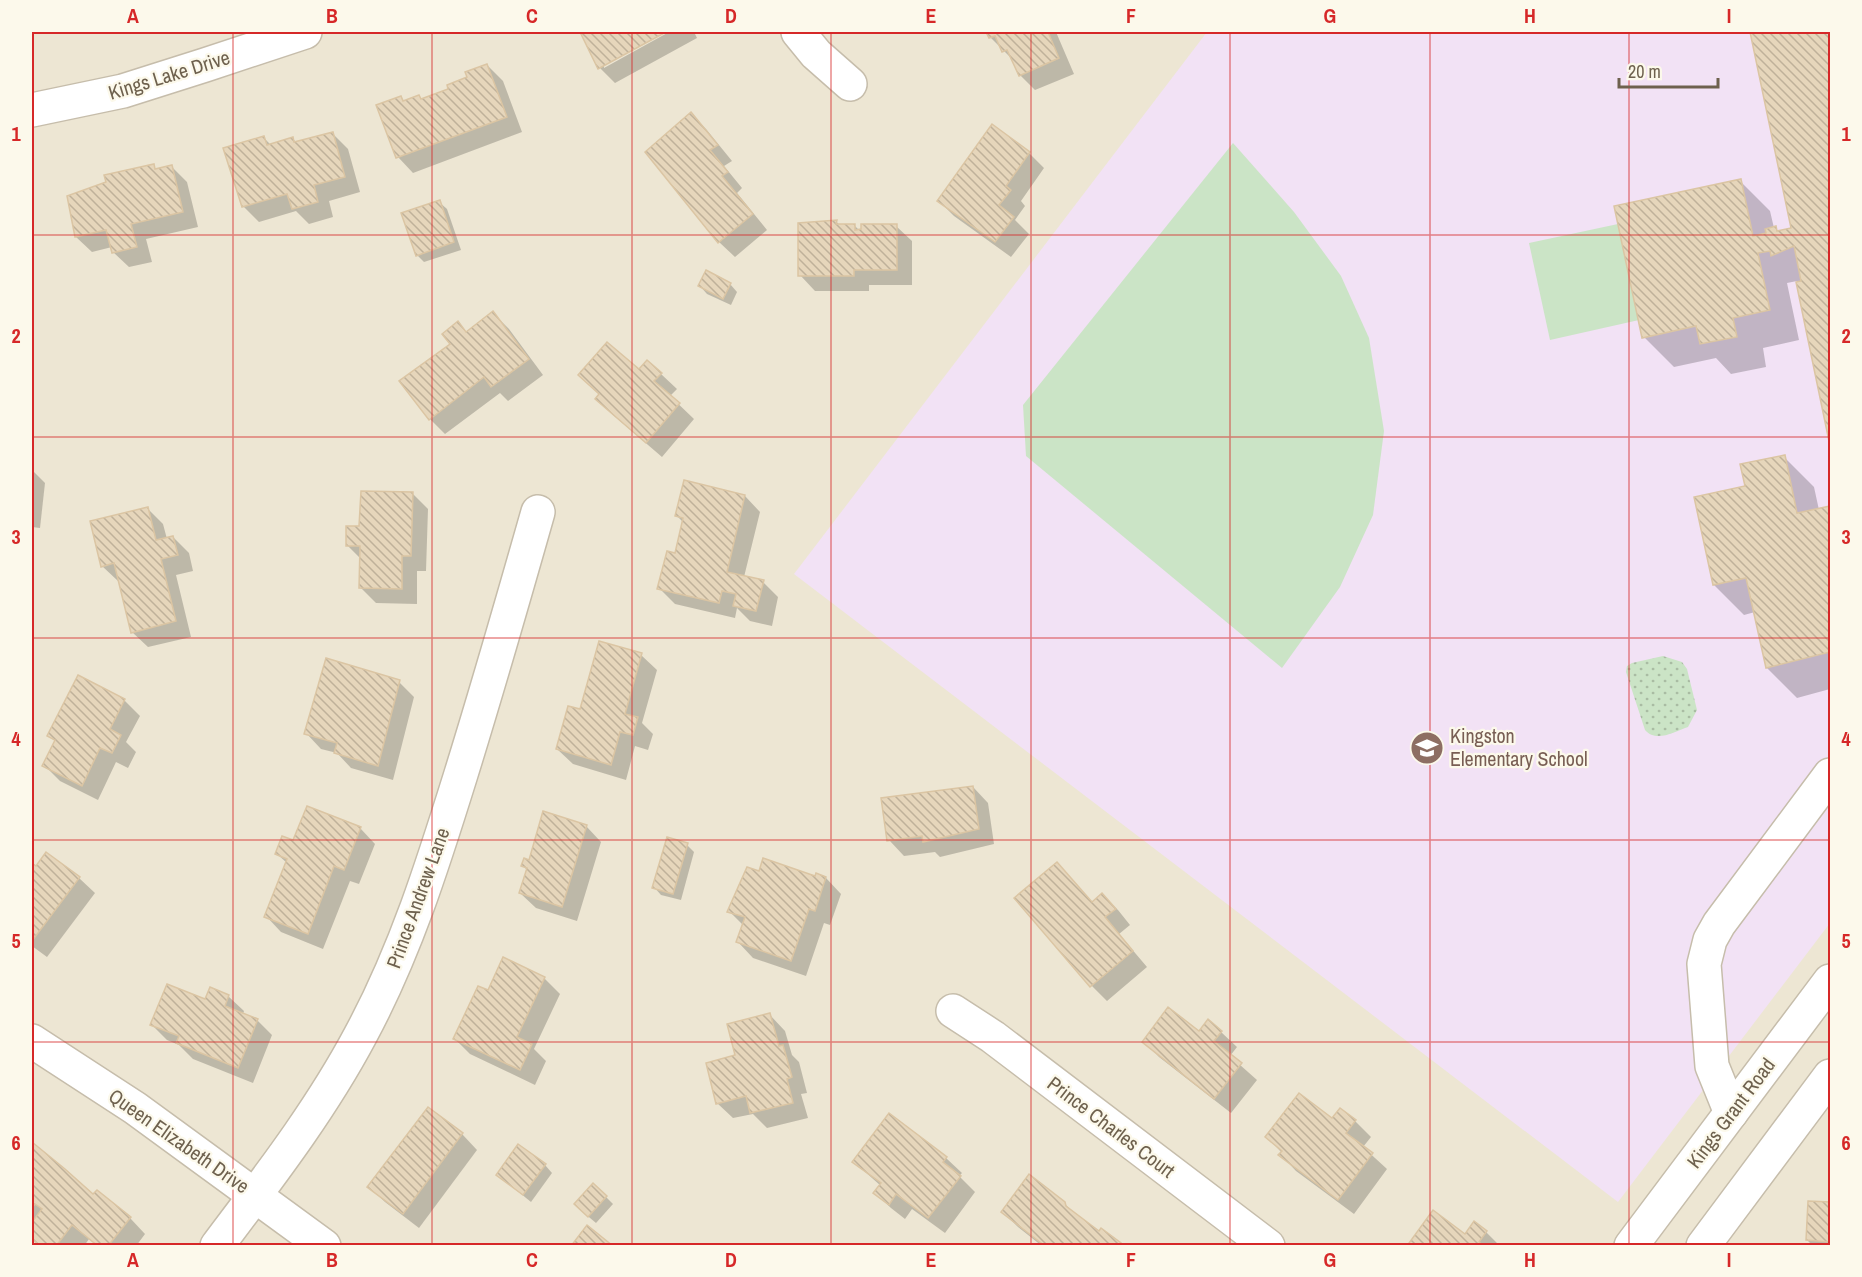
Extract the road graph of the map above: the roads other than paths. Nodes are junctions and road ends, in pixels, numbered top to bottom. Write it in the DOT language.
graph roads {
  1 [pos="305,32"];
  2 [pos="798,32"];
  3 [pos="850,84"];
  4 [pos="32,110"];
  5 [pos="538,512"];
  6 [pos="1830,775"];
  7 [pos="1830,981"];
  8 [pos="953,1011"];
  9 [pos="32,1041"];
  10 [pos="1830,1076"];
  11 [pos="1731,1113"];
  12 [pos="255,1195"];
  13 [pos="217,1245"];
  14 [pos="324,1245"];
  15 [pos="1268,1245"];
  16 [pos="1631,1245"];
  17 [pos="1703,1245"];
  1 -- 4 [label="street, Kings Lake Drive"];
  2 -- 3 [label="street"];
  5 -- 12 [label="street, Prince Andrew Lane"];
  6 -- 11 [label="street"];
  7 -- 11 [label="street, Kings Grant Road"];
  8 -- 15 [label="street, Prince Charles Court"];
  9 -- 12 [label="street, Queen Elizabeth Drive"];
  10 -- 17 [label="street"];
  11 -- 16 [label="street, Kings Grant Road"];
  12 -- 13 [label="street, Prince Andrew Lane"];
  12 -- 14 [label="street, Queen Elizabeth Drive"];
}
